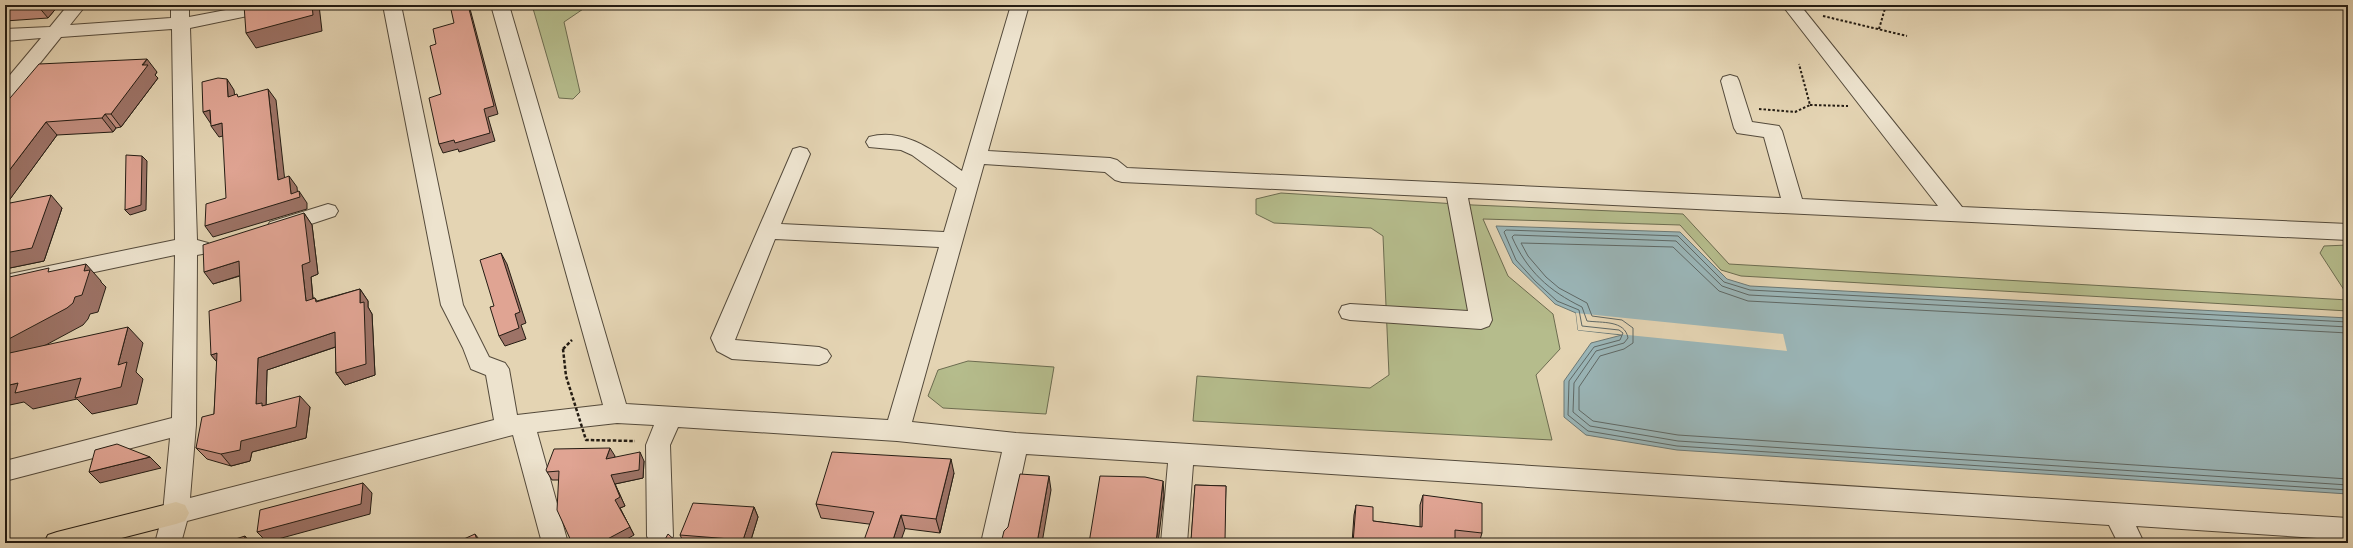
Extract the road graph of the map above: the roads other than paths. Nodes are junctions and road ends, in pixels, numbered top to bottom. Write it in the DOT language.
graph roads {
  1 [pos="78,5"];
  2 [pos="276,5"];
  3 [pos="392,5"];
  4 [pos="500,5"];
  5 [pos="1020,5"];
  6 [pos="1793,7"];
  7 [pos="180,13"];
  8 [pos="55,32"];
  9 [pos="5,36"];
  10 [pos="1730,82"];
  11 [pos="5,94"];
  12 [pos="876,142"];
  13 [pos="800,154"];
  14 [pos="976,157"];
  15 [pos="968,186"];
  16 [pos="1456,190"];
  17 [pos="1794,206"];
  18 [pos="328,211"];
  19 [pos="1956,214"];
  20 [pos="768,231"];
  21 [pos="2348,232"];
  22 [pos="260,233"];
  23 [pos="952,240"];
  24 [pos="186,245"];
  25 [pos="222,245"];
  26 [pos="5,283"];
  27 [pos="1350,312"];
  28 [pos="820,356"];
  29 [pos="618,414"];
  30 [pos="670,417"];
  31 [pos="514,425"];
  32 [pos="184,426"];
  33 [pos="897,431"];
  34 [pos="1016,443"];
  35 [pos="1181,452"];
  36 [pos="5,470"];
  37 [pos="176,513"];
  38 [pos="2117,514"];
  39 [pos="2348,529"];
  40 [pos="660,536"];
  41 [pos="57,543"];
  42 [pos="168,543"];
  43 [pos="555,543"];
  44 [pos="994,543"];
  45 [pos="1174,543"];
  46 [pos="2131,543"];
  1 -- 8 [label="street"];
  2 -- 7 [label="street"];
  3 -- 31 [label="street"];
  4 -- 29 [label="street"];
  5 -- 14 [label="street"];
  6 -- 19 [label="street"];
  7 -- 8 [label="street"];
  7 -- 24 [label="street"];
  8 -- 9 [label="street"];
  8 -- 11 [label="street"];
  10 -- 17 [label="street"];
  12 -- 15 [label="street"];
  13 -- 20 [label="street"];
  14 -- 15 [label="street"];
  14 -- 16 [label="street"];
  15 -- 23 [label="street"];
  16 -- 17 [label="street"];
  16 -- 27 [label="street"];
  17 -- 19 [label="street"];
  18 -- 22 [label="street"];
  19 -- 21 [label="street"];
  20 -- 23 [label="street"];
  20 -- 28 [label="street"];
  23 -- 33 [label="street"];
  24 -- 25 [label="street"];
  24 -- 26 [label="street"];
  24 -- 32 [label="street"];
  29 -- 30 [label="street"];
  29 -- 31 [label="street"];
  30 -- 33 [label="street"];
  30 -- 40 [label="street"];
  31 -- 37 [label="street"];
  31 -- 43 [label="street"];
  32 -- 36 [label="street"];
  32 -- 37 [label="street"];
  33 -- 34 [label="street"];
  34 -- 35 [label="street"];
  34 -- 44 [label="street"];
  35 -- 38 [label="street"];
  35 -- 45 [label="street"];
  37 -- 41 [label="main road"];
  37 -- 42 [label="street"];
  38 -- 39 [label="street"];
  38 -- 46 [label="street"];
}
